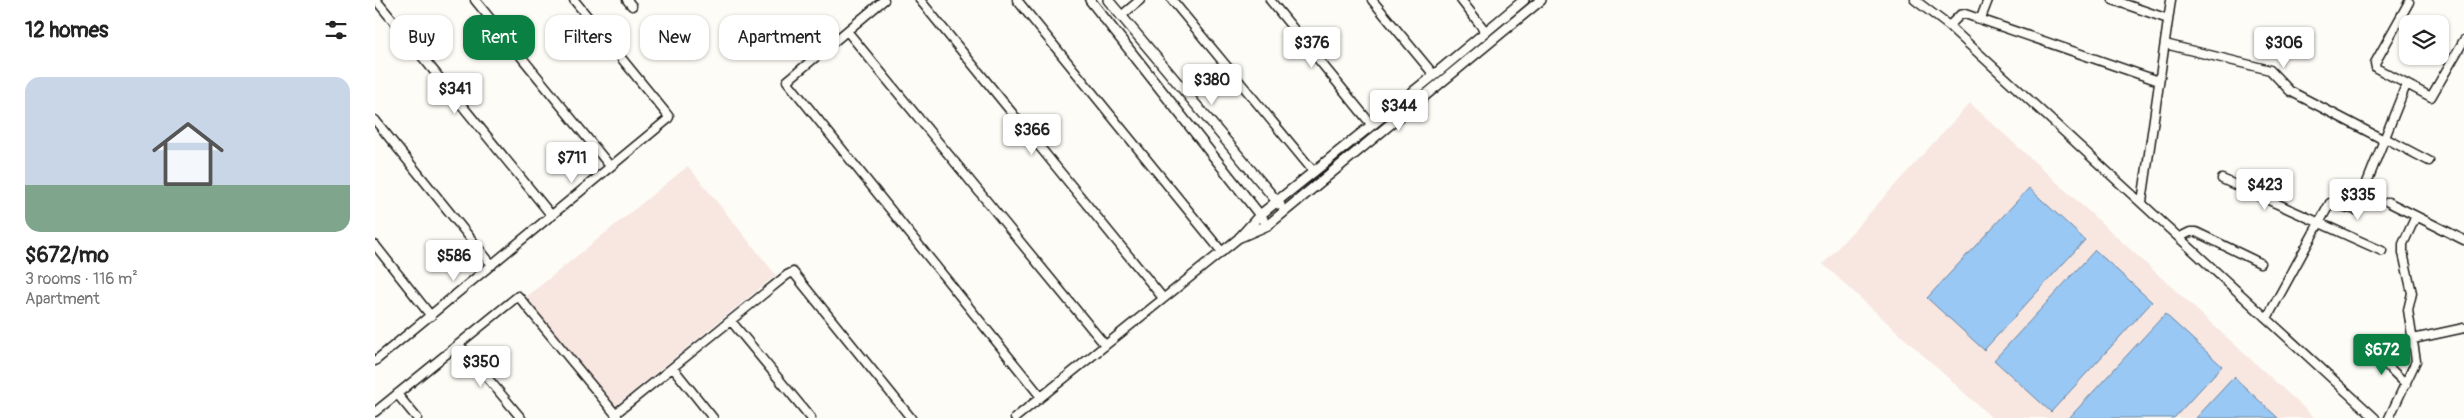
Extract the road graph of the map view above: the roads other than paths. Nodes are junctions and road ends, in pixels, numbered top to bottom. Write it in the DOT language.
graph roads {
  1 [pos="376,0"];
  2 [pos="475,0"];
  3 [pos="574,0"];
  4 [pos="885,0"];
  5 [pos="919,0"];
  6 [pos="1017,0"];
  7 [pos="1090,0"];
  8 [pos="1108,0"];
  9 [pos="1140,0"];
  10 [pos="1172,0"];
  11 [pos="1270,0"];
  12 [pos="1372,0"];
  13 [pos="1461,0"];
  14 [pos="1523,0"];
  15 [pos="1541,0"];
  16 [pos="1915,0"];
  17 [pos="1988,0"];
  18 [pos="2113,0"];
  19 [pos="2171,0"];
  20 [pos="2409,2"];
  21 [pos="1515,8"];
  22 [pos="1121,16"];
  23 [pos="1522,16"];
  24 [pos="1981,18"];
  25 [pos="2168,19"];
  26 [pos="1949,26"];
  27 [pos="847,31"];
  28 [pos="1486,32"];
  29 [pos="2165,44"];
  30 [pos="2463,44"];
  31 [pos="1434,75"];
  32 [pos="2159,81"];
  33 [pos="2406,85"];
  34 [pos="375,120"];
  35 [pos="1371,124"];
  36 [pos="2384,139"];
  37 [pos="2429,161"];
  38 [pos="610,166"];
  39 [pos="1313,172"];
  40 [pos="2222,179"];
  41 [pos="1277,201"];
  42 [pos="2142,202"];
  43 [pos="2388,202"];
  44 [pos="1284,211"];
  45 [pos="1260,215"];
  46 [pos="552,216"];
  47 [pos="2417,216"];
  48 [pos="2318,224"];
  49 [pos="1268,225"];
  50 [pos="1240,237"];
  51 [pos="2180,237"];
  52 [pos="2464,240"];
  53 [pos="375,245"];
  54 [pos="2382,251"];
  55 [pos="1222,252"];
  56 [pos="2260,263"];
  57 [pos="492,265"];
  58 [pos="1163,298"];
  59 [pos="431,316"];
  60 [pos="2267,318"];
  61 [pos="731,321"];
  62 [pos="2464,328"];
  63 [pos="2413,339"];
  64 [pos="459,344"];
  65 [pos="1105,345"];
  66 [pos="2373,352"];
  67 [pos="375,361"];
  68 [pos="673,368"];
  69 [pos="2406,384"];
  70 [pos="397,394"];
  71 [pos="1041,397"];
  72 [pos="375,412"];
  73 [pos="617,416"];
  74 [pos="417,418"];
  75 [pos="521,418"];
  76 [pos="713,418"];
  77 [pos="811,418"];
  78 [pos="911,418"];
  79 [pos="1015,418"];
  80 [pos="2375,418"];
  81 [pos="2389,418"];
  1 -- 46 [label="street"];
  2 -- 38 [label="street"];
  3 -- 38 [label="street"];
  4 -- 27 [label="street"];
  5 -- 58 [label="street"];
  6 -- 55 [label="street"];
  7 -- 45 [label="street"];
  8 -- 22 [label="street"];
  9 -- 22 [label="street"];
  10 -- 39 [label="street"];
  11 -- 35 [label="street"];
  12 -- 31 [label="street"];
  13 -- 28 [label="street"];
  14 -- 21 [label="street"];
  15 -- 23 [label="street"];
  16 -- 26 [label="street"];
  17 -- 24 [label="street"];
  18 -- 25 [label="street"];
  19 -- 25 [label="street"];
  20 -- 33 [label="street"];
  21 -- 23 [label="street"];
  21 -- 28 [label="street"];
  22 -- 41 [label="street"];
  23 -- 44 [label="street"];
  24 -- 26 [label="street"];
  24 -- 32 [label="street"];
  25 -- 29 [label="street"];
  26 -- 42 [label="street"];
  27 -- 65 [label="street"];
  27 -- 71 [label="street"];
  28 -- 31 [label="street"];
  29 -- 32 [label="street"];
  29 -- 36 [label="street"];
  30 -- 33 [label="street"];
  31 -- 35 [label="street"];
  32 -- 42 [label="street"];
  33 -- 36 [label="street"];
  34 -- 57 [label="street"];
  35 -- 39 [label="street"];
  36 -- 37 [label="street"];
  36 -- 48 [label="street"];
  38 -- 46 [label="street"];
  39 -- 41 [label="street"];
  40 -- 48 [label="street"];
  41 -- 44 [label="street"];
  41 -- 45 [label="street"];
  42 -- 51 [label="street"];
  43 -- 47 [label="street"];
  44 -- 49 [label="street"];
  45 -- 49 [label="street"];
  45 -- 50 [label="street"];
  46 -- 57 [label="street"];
  47 -- 52 [label="street"];
  47 -- 63 [label="street"];
  48 -- 54 [label="street"];
  48 -- 60 [label="street"];
  49 -- 50 [label="street"];
  50 -- 55 [label="street"];
  51 -- 56 [label="street"];
  51 -- 60 [label="street"];
  53 -- 59 [label="street"];
  55 -- 58 [label="street"];
  57 -- 59 [label="street"];
  58 -- 65 [label="street"];
  59 -- 67 [label="street"];
  60 -- 80 [label="street"];
  61 -- 68 [label="street"];
  61 -- 77 [label="street"];
  61 -- 78 [label="street"];
  62 -- 63 [label="street"];
  63 -- 69 [label="street"];
  64 -- 70 [label="street"];
  64 -- 73 [label="street"];
  64 -- 75 [label="street"];
  65 -- 71 [label="street"];
  66 -- 69 [label="street"];
  68 -- 73 [label="street"];
  68 -- 76 [label="street"];
  69 -- 81 [label="street"];
  70 -- 72 [label="street"];
  70 -- 74 [label="street"];
  71 -- 79 [label="street"];
}
